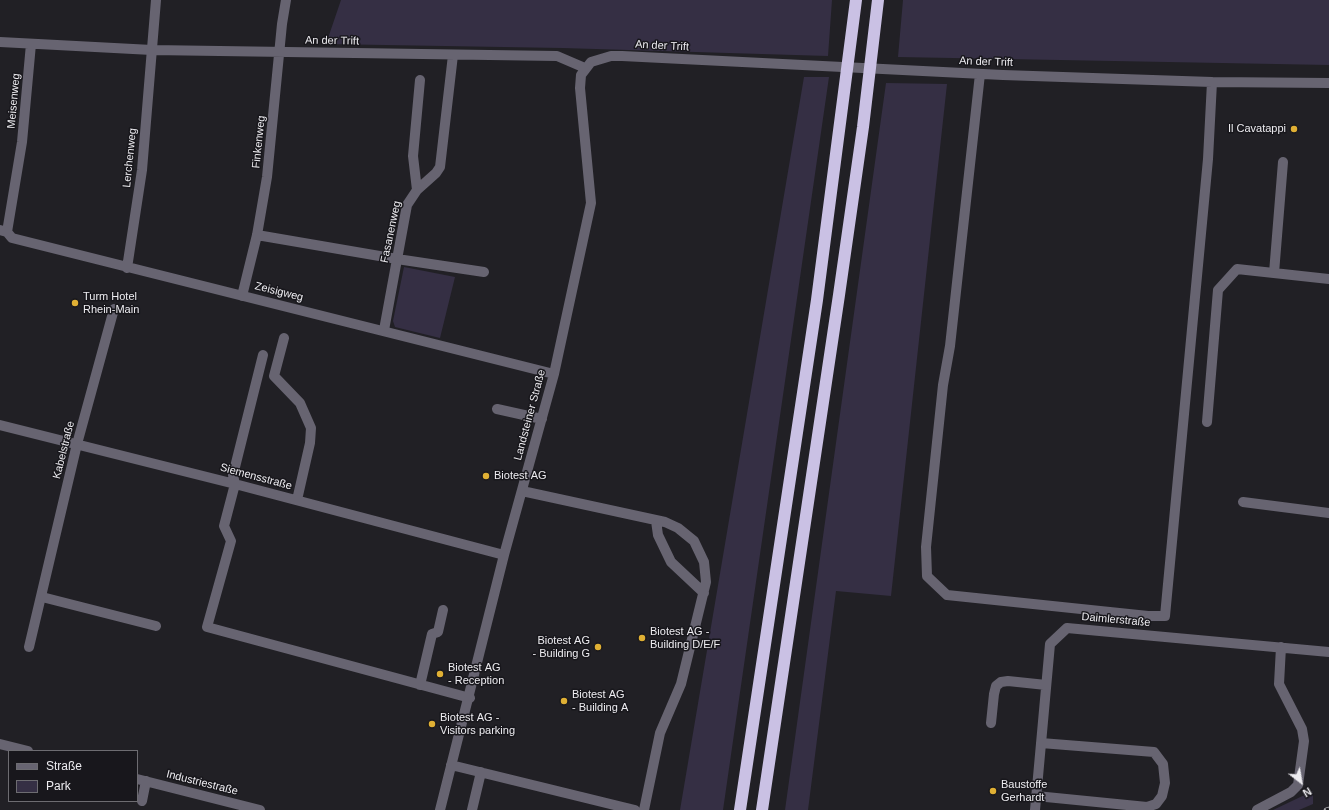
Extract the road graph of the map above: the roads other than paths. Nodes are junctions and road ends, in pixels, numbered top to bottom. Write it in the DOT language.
graph roads {
  1 [pos="156,0"];
  2 [pos="286,0"];
  3 [pos="856,0"];
  4 [pos="878,0"];
  5 [pos="0,42"];
  6 [pos="31,44"];
  7 [pos="152,50"];
  8 [pos="279,52"];
  9 [pos="453,55"];
  10 [pos="585,68"];
  11 [pos="980,74"];
  12 [pos="420,80"];
  13 [pos="1212,82"];
  14 [pos="1329,83"];
  15 [pos="1283,162"];
  16 [pos="417,190"];
  17 [pos="4,231"];
  18 [pos="257,234"];
  19 [pos="396,260"];
  20 [pos="127,268"];
  21 [pos="484,272"];
  22 [pos="1274,273"];
  23 [pos="1329,279"];
  24 [pos="242,296"];
  25 [pos="114,309"];
  26 [pos="384,330"];
  27 [pos="284,338"];
  28 [pos="263,355"];
  29 [pos="554,374"];
  30 [pos="497,409"];
  31 [pos="542,419"];
  32 [pos="1207,422"];
  33 [pos="0,425"];
  34 [pos="77,444"];
  35 [pos="235,484"];
  36 [pos="522,491"];
  37 [pos="297,500"];
  38 [pos="1243,502"];
  39 [pos="1329,513"];
  40 [pos="656,521"];
  41 [pos="504,556"];
  42 [pos="704,593"];
  43 [pos="42,597"];
  44 [pos="443,610"];
  45 [pos="156,626"];
  46 [pos="29,647"];
  47 [pos="1281,647"];
  48 [pos="1329,652"];
  49 [pos="420,685"];
  50 [pos="1046,685"];
  51 [pos="470,698"];
  52 [pos="991,723"];
  53 [pos="0,744"];
  54 [pos="1041,744"];
  55 [pos="24,750"];
  56 [pos="451,765"];
  57 [pos="481,772"];
  58 [pos="142,780"];
  59 [pos="1036,796"];
  60 [pos="142,802"];
  61 [pos="260,810"];
  62 [pos="440,810"];
  63 [pos="472,810"];
  64 [pos="634,810"];
  65 [pos="644,810"];
  66 [pos="740,810"];
  67 [pos="762,810"];
  68 [pos="1035,810"];
  69 [pos="1257,810"];
  1 -- 7 [label="street, Lerchenweg"];
  2 -- 8 [label="street, Finkenweg"];
  3 -- 66 [label="highway"];
  4 -- 67 [label="highway"];
  5 -- 6 [label="street, An der Trift"];
  6 -- 7 [label="street, An der Trift"];
  6 -- 17 [label="street, Meisenweg"];
  7 -- 8 [label="street, An der Trift"];
  7 -- 20 [label="street, Lerchenweg"];
  8 -- 9 [label="street, An der Trift"];
  8 -- 18 [label="street, Finkenweg"];
  9 -- 10 [label="street, An der Trift"];
  9 -- 16 [label="street, Fasanenweg"];
  10 -- 11 [label="street, An der Trift"];
  10 -- 29 [label="street, Landsteiner Straße"];
  11 -- 13 [label="street, An der Trift"];
  11 -- 13 [label="street"];
  12 -- 16 [label="street"];
  13 -- 14 [label="street, An der Trift"];
  15 -- 22 [label="street"];
  16 -- 19 [label="street, Fasanenweg"];
  17 -- 20 [label="street, Zeisigweg"];
  18 -- 19 [label="street"];
  18 -- 24 [label="street, Finkenweg"];
  19 -- 21 [label="street"];
  19 -- 26 [label="street, Fasanenweg"];
  20 -- 24 [label="street, Zeisigweg"];
  22 -- 23 [label="street"];
  22 -- 32 [label="street"];
  24 -- 26 [label="street, Zeisigweg"];
  25 -- 34 [label="street, Kabelstraße"];
  26 -- 29 [label="street, Zeisigweg"];
  27 -- 37 [label="street"];
  28 -- 35 [label="street"];
  29 -- 31 [label="street, Landsteiner Straße"];
  30 -- 31 [label="street"];
  31 -- 36 [label="street, Landsteiner Straße"];
  33 -- 34 [label="street, Siemensstraße"];
  34 -- 35 [label="street, Siemensstraße"];
  34 -- 43 [label="street, Kabelstraße"];
  35 -- 37 [label="street, Siemensstraße"];
  35 -- 49 [label="street"];
  36 -- 40 [label="street"];
  36 -- 41 [label="street, Landsteiner Straße"];
  37 -- 41 [label="street, Siemensstraße"];
  38 -- 39 [label="street"];
  40 -- 42 [label="street"];
  40 -- 42 [label="street"];
  41 -- 51 [label="street, Landsteiner Straße"];
  42 -- 65 [label="street"];
  43 -- 45 [label="street"];
  43 -- 46 [label="street, Kabelstraße"];
  44 -- 49 [label="street"];
  47 -- 48 [label="street, Daimlerstraße"];
  47 -- 50 [label="street, Daimlerstraße"];
  47 -- 69 [label="street"];
  49 -- 51 [label="street"];
  50 -- 52 [label="street"];
  50 -- 54 [label="street, Daimlerstraße"];
  51 -- 56 [label="street, Landsteiner Straße"];
  53 -- 55 [label="street"];
  54 -- 59 [label="street, Daimlerstraße"];
  54 -- 59 [label="street"];
  56 -- 57 [label="street"];
  56 -- 62 [label="street, Landsteiner Straße"];
  57 -- 63 [label="street"];
  57 -- 64 [label="street"];
  58 -- 60 [label="street"];
  58 -- 61 [label="street, Industriestraße"];
  59 -- 68 [label="street, Daimlerstraße"];
}
